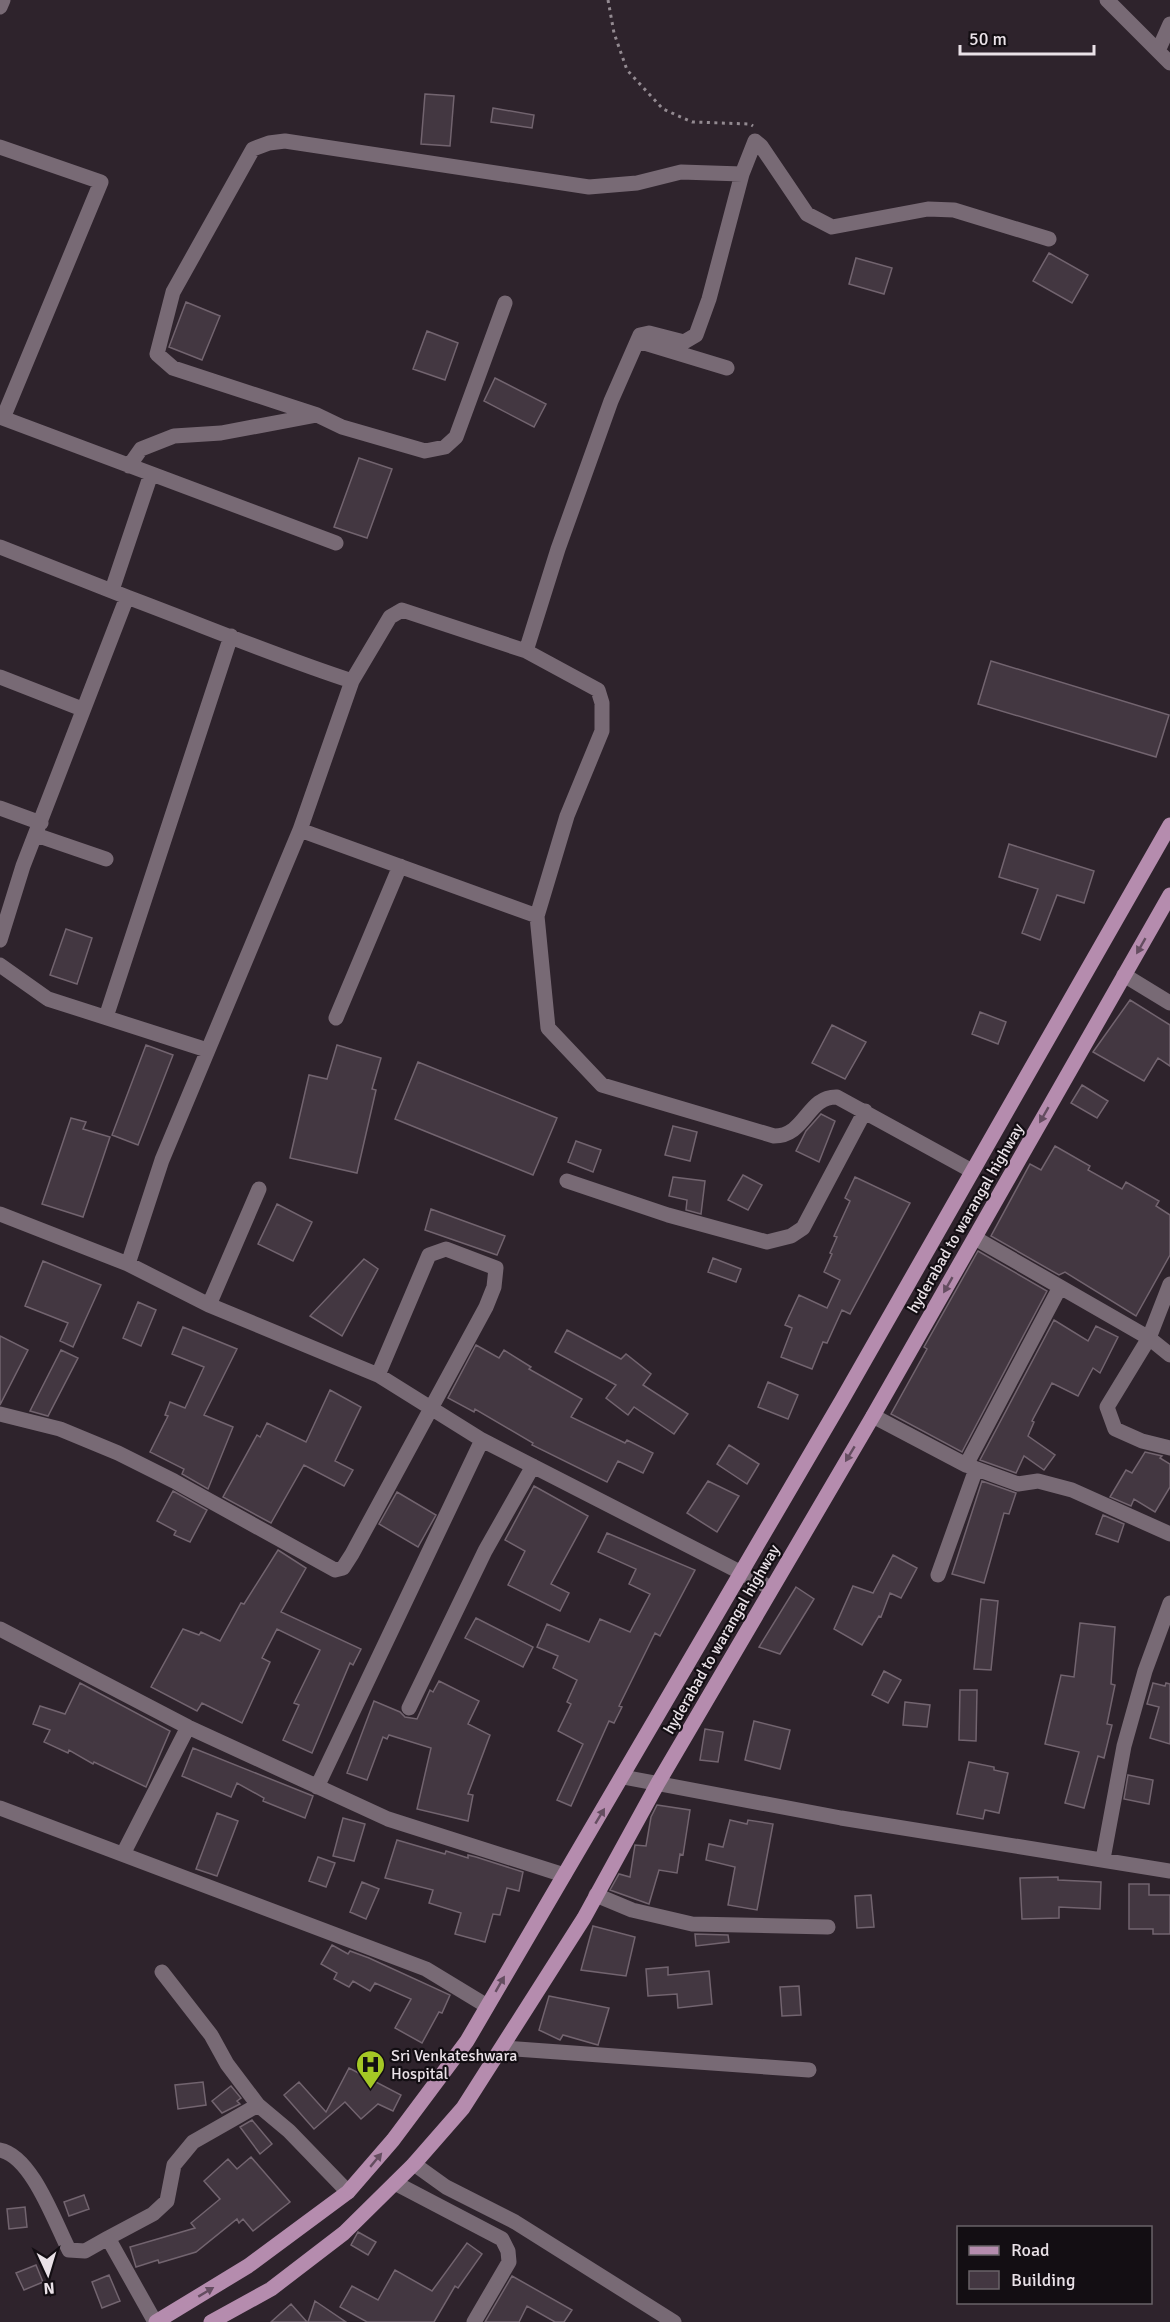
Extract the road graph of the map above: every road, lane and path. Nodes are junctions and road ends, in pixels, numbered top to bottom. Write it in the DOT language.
graph roads {
  1 [pos="3,0"];
  2 [pos="608,0"];
  3 [pos="1107,0"];
  4 [pos="0,7"];
  5 [pos="1170,24"];
  6 [pos="1158,51"];
  7 [pos="1170,63"];
  8 [pos="755,141"];
  9 [pos="0,147"];
  10 [pos="742,174"];
  11 [pos="1049,239"];
  12 [pos="505,303"];
  13 [pos="638,341"];
  14 [pos="727,368"];
  15 [pos="316,415"];
  16 [pos="1,417"];
  17 [pos="129,466"];
  18 [pos="151,474"];
  19 [pos="336,543"];
  20 [pos="0,547"];
  21 [pos="112,590"];
  22 [pos="127,597"];
  23 [pos="231,636"];
  24 [pos="526,651"];
  25 [pos="0,677"];
  26 [pos="352,681"];
  27 [pos="82,709"];
  28 [pos="0,808"];
  29 [pos="1170,825"];
  30 [pos="38,829"];
  31 [pos="300,830"];
  32 [pos="106,859"];
  33 [pos="400,866"];
  34 [pos="1170,895"];
  35 [pos="537,916"];
  36 [pos="0,940"];
  37 [pos="0,965"];
  38 [pos="1124,975"];
  39 [pos="1170,1003"];
  40 [pos="106,1017"];
  41 [pos="336,1018"];
  42 [pos="207,1050"];
  43 [pos="865,1111"];
  44 [pos="972,1171"];
  45 [pos="567,1181"];
  46 [pos="259,1189"];
  47 [pos="0,1214"];
  48 [pos="975,1238"];
  49 [pos="128,1264"];
  50 [pos="1170,1284"];
  51 [pos="1059,1288"];
  52 [pos="208,1305"];
  53 [pos="1149,1338"];
  54 [pos="1170,1355"];
  55 [pos="378,1375"];
  56 [pos="432,1408"];
  57 [pos="0,1414"];
  58 [pos="873,1416"];
  59 [pos="482,1440"];
  60 [pos="1170,1448"];
  61 [pos="533,1466"];
  62 [pos="971,1467"];
  63 [pos="1170,1533"];
  64 [pos="741,1574"];
  65 [pos="938,1575"];
  66 [pos="771,1588"];
  67 [pos="1170,1603"];
  68 [pos="0,1629"];
  69 [pos="409,1708"];
  70 [pos="189,1727"];
  71 [pos="623,1777"];
  72 [pos="658,1783"];
  73 [pos="317,1787"];
  74 [pos="0,1808"];
  75 [pos="123,1854"];
  76 [pos="1102,1859"];
  77 [pos="1170,1871"];
  78 [pos="564,1875"];
  79 [pos="596,1895"];
  80 [pos="828,1927"];
  81 [pos="162,1972"];
  82 [pos="487,2006"];
  83 [pos="502,2048"];
  84 [pos="809,2070"];
  85 [pos="258,2105"];
  86 [pos="0,2150"];
  87 [pos="414,2164"];
  88 [pos="395,2183"];
  89 [pos="348,2192"];
  90 [pos="108,2238"];
  91 [pos="155,2322"];
  92 [pos="212,2322"];
  93 [pos="474,2322"];
  94 [pos="674,2322"];
  1 -- 4 [label="street"];
  2 -- 8 [label="path"];
  3 -- 6 [label="street"];
  5 -- 6 [label="street"];
  6 -- 7 [label="street"];
  8 -- 10 [label="street"];
  8 -- 11 [label="street"];
  9 -- 16 [label="street"];
  10 -- 13 [label="street"];
  10 -- 15 [label="street"];
  12 -- 15 [label="street"];
  13 -- 14 [label="street"];
  13 -- 24 [label="street"];
  15 -- 17 [label="street"];
  16 -- 17 [label="street"];
  17 -- 18 [label="street"];
  18 -- 19 [label="street"];
  18 -- 21 [label="street"];
  20 -- 21 [label="street"];
  21 -- 22 [label="street"];
  22 -- 23 [label="street"];
  22 -- 27 [label="street"];
  23 -- 26 [label="street"];
  23 -- 40 [label="street"];
  24 -- 26 [label="street"];
  24 -- 35 [label="street"];
  25 -- 27 [label="street"];
  26 -- 31 [label="street"];
  27 -- 30 [label="street"];
  28 -- 30 [label="street"];
  29 -- 44 [label="main road"];
  30 -- 32 [label="street"];
  30 -- 36 [label="street"];
  31 -- 33 [label="street"];
  31 -- 42 [label="street"];
  33 -- 35 [label="street"];
  33 -- 41 [label="street"];
  34 -- 38 [label="main road, hyderabad to warangal highway, one-way"];
  35 -- 43 [label="street"];
  37 -- 40 [label="street"];
  38 -- 39 [label="street"];
  38 -- 48 [label="main road, hyderabad to warangal highway, one-way"];
  40 -- 42 [label="street"];
  42 -- 49 [label="street"];
  43 -- 44 [label="street"];
  43 -- 45 [label="street"];
  44 -- 64 [label="main road"];
  46 -- 52 [label="street"];
  47 -- 49 [label="street"];
  48 -- 51 [label="street"];
  48 -- 58 [label="main road, hyderabad to warangal highway, one-way"];
  49 -- 52 [label="street"];
  50 -- 53 [label="street"];
  51 -- 53 [label="street"];
  51 -- 62 [label="street"];
  52 -- 55 [label="street"];
  53 -- 54 [label="street"];
  53 -- 60 [label="street"];
  55 -- 56 [label="street"];
  55 -- 56 [label="street"];
  56 -- 57 [label="street"];
  56 -- 59 [label="street"];
  58 -- 62 [label="street"];
  58 -- 66 [label="main road, hyderabad to warangal highway, one-way"];
  59 -- 61 [label="street"];
  59 -- 73 [label="street"];
  61 -- 64 [label="street"];
  61 -- 69 [label="street"];
  62 -- 63 [label="street"];
  62 -- 65 [label="street"];
  64 -- 66 [label="street"];
  64 -- 71 [label="main road"];
  66 -- 72 [label="main road, hyderabad to warangal highway"];
  67 -- 76 [label="street"];
  68 -- 70 [label="street"];
  70 -- 73 [label="street"];
  70 -- 75 [label="street"];
  71 -- 72 [label="street"];
  78 -- 71 [label="main road, one-way"];
  72 -- 76 [label="street"];
  72 -- 79 [label="main road, hyderabad to warangal highway"];
  73 -- 78 [label="street"];
  74 -- 75 [label="street"];
  75 -- 82 [label="street"];
  76 -- 77 [label="street"];
  82 -- 78 [label="main road, one-way"];
  79 -- 80 [label="street"];
  79 -- 83 [label="main road, hyderabad to warangal highway"];
  81 -- 85 [label="street"];
  89 -- 82 [label="main road, one-way"];
  83 -- 84 [label="street"];
  83 -- 87 [label="main road, hyderabad to warangal highway"];
  85 -- 89 [label="street"];
  85 -- 90 [label="street"];
  86 -- 90 [label="street"];
  87 -- 88 [label="main road, hyderabad to warangal highway"];
  87 -- 94 [label="street"];
  88 -- 92 [label="main road, hyderabad to warangal highway"];
  88 -- 93 [label="street"];
  91 -- 89 [label="main road, one-way"];
  90 -- 91 [label="street"];
}
